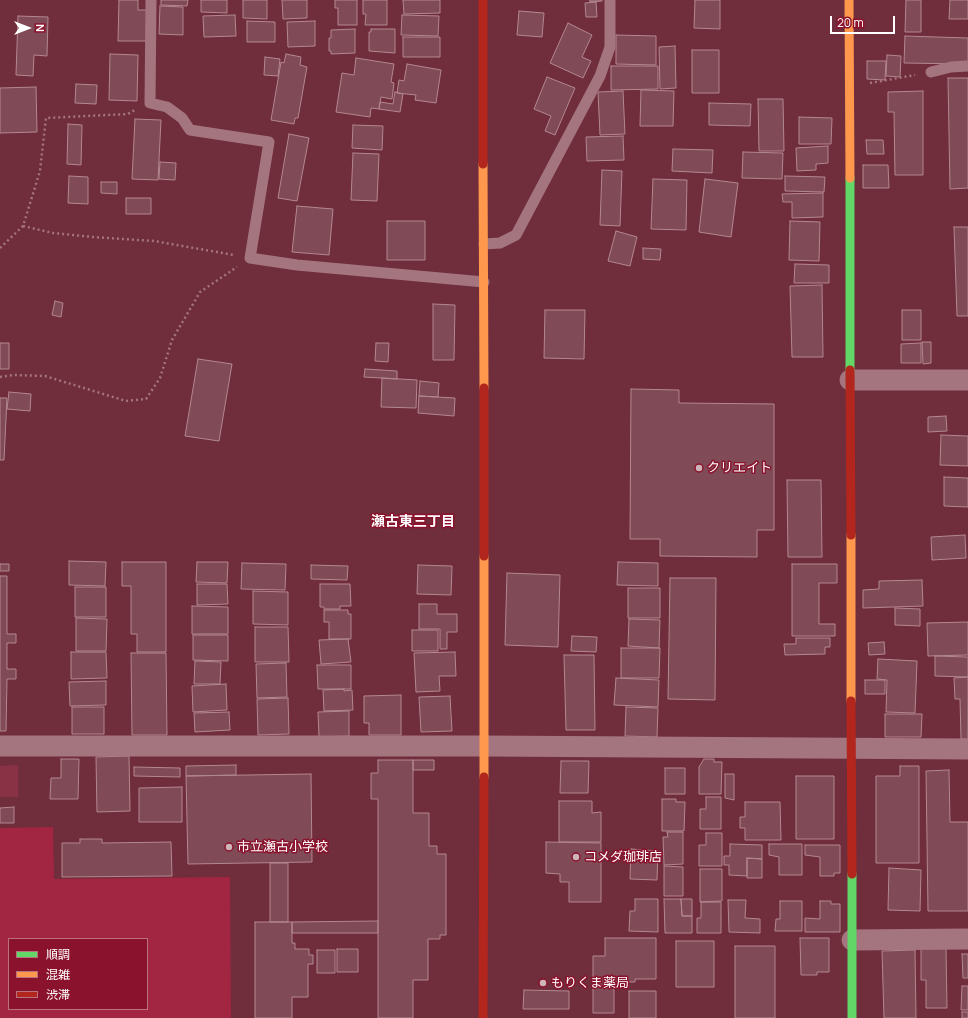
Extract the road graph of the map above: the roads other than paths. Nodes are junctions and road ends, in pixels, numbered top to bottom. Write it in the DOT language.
graph roads {
  1 [pos="151,0"];
  2 [pos="483,0"];
  3 [pos="610,0"];
  4 [pos="849,0"];
  5 [pos="968,66"];
  6 [pos="931,72"];
  7 [pos="484,244"];
  8 [pos="484,282"];
  9 [pos="850,380"];
  10 [pos="968,380"];
  11 [pos="0,746"];
  12 [pos="484,746"];
  13 [pos="851,749"];
  14 [pos="968,749"];
  15 [pos="968,939"];
  16 [pos="852,940"];
  17 [pos="483,1018"];
  18 [pos="852,1018"];
  1 -- 8 [label="lane"];
  2 -- 7 [label="street"];
  3 -- 7 [label="lane"];
  4 -- 9 [label="street"];
  5 -- 6 [label="lane"];
  7 -- 8 [label="street"];
  8 -- 12 [label="street"];
  9 -- 10 [label="street"];
  9 -- 13 [label="street"];
  11 -- 12 [label="street"];
  12 -- 13 [label="street"];
  12 -- 17 [label="street"];
  13 -- 14 [label="street"];
  13 -- 16 [label="street"];
  15 -- 16 [label="street"];
  16 -- 18 [label="street"];
}
